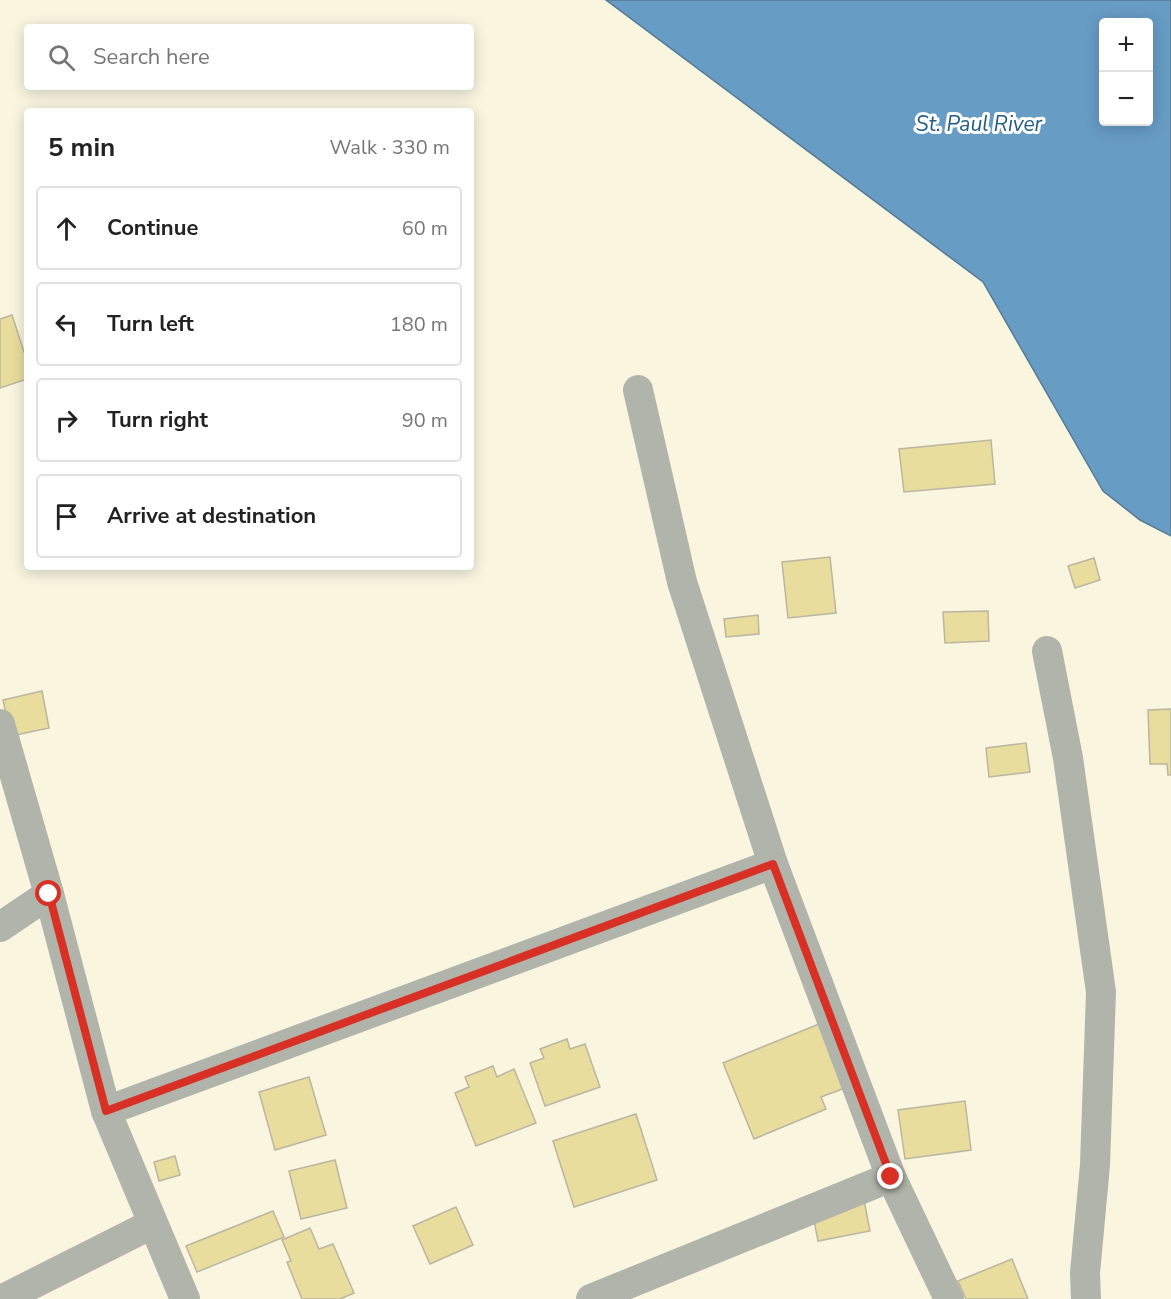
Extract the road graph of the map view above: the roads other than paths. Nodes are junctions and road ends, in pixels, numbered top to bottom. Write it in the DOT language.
graph roads {
  1 [pos="638,390"];
  2 [pos="1047,651"];
  3 [pos="0,724"];
  4 [pos="773,864"];
  5 [pos="49,894"];
  6 [pos="0,927"];
  7 [pos="106,1111"];
  8 [pos="891,1177"];
  9 [pos="152,1224"];
  10 [pos="3,1299"];
  11 [pos="185,1299"];
  12 [pos="591,1299"];
  13 [pos="949,1299"];
  14 [pos="1086,1299"];
  1 -- 4 [label="street"];
  2 -- 14 [label="street"];
  3 -- 5 [label="street"];
  4 -- 7 [label="street"];
  4 -- 8 [label="street"];
  5 -- 6 [label="street"];
  5 -- 7 [label="street"];
  7 -- 9 [label="street"];
  8 -- 12 [label="street"];
  8 -- 13 [label="street"];
  9 -- 10 [label="street"];
  9 -- 11 [label="street"];
}
